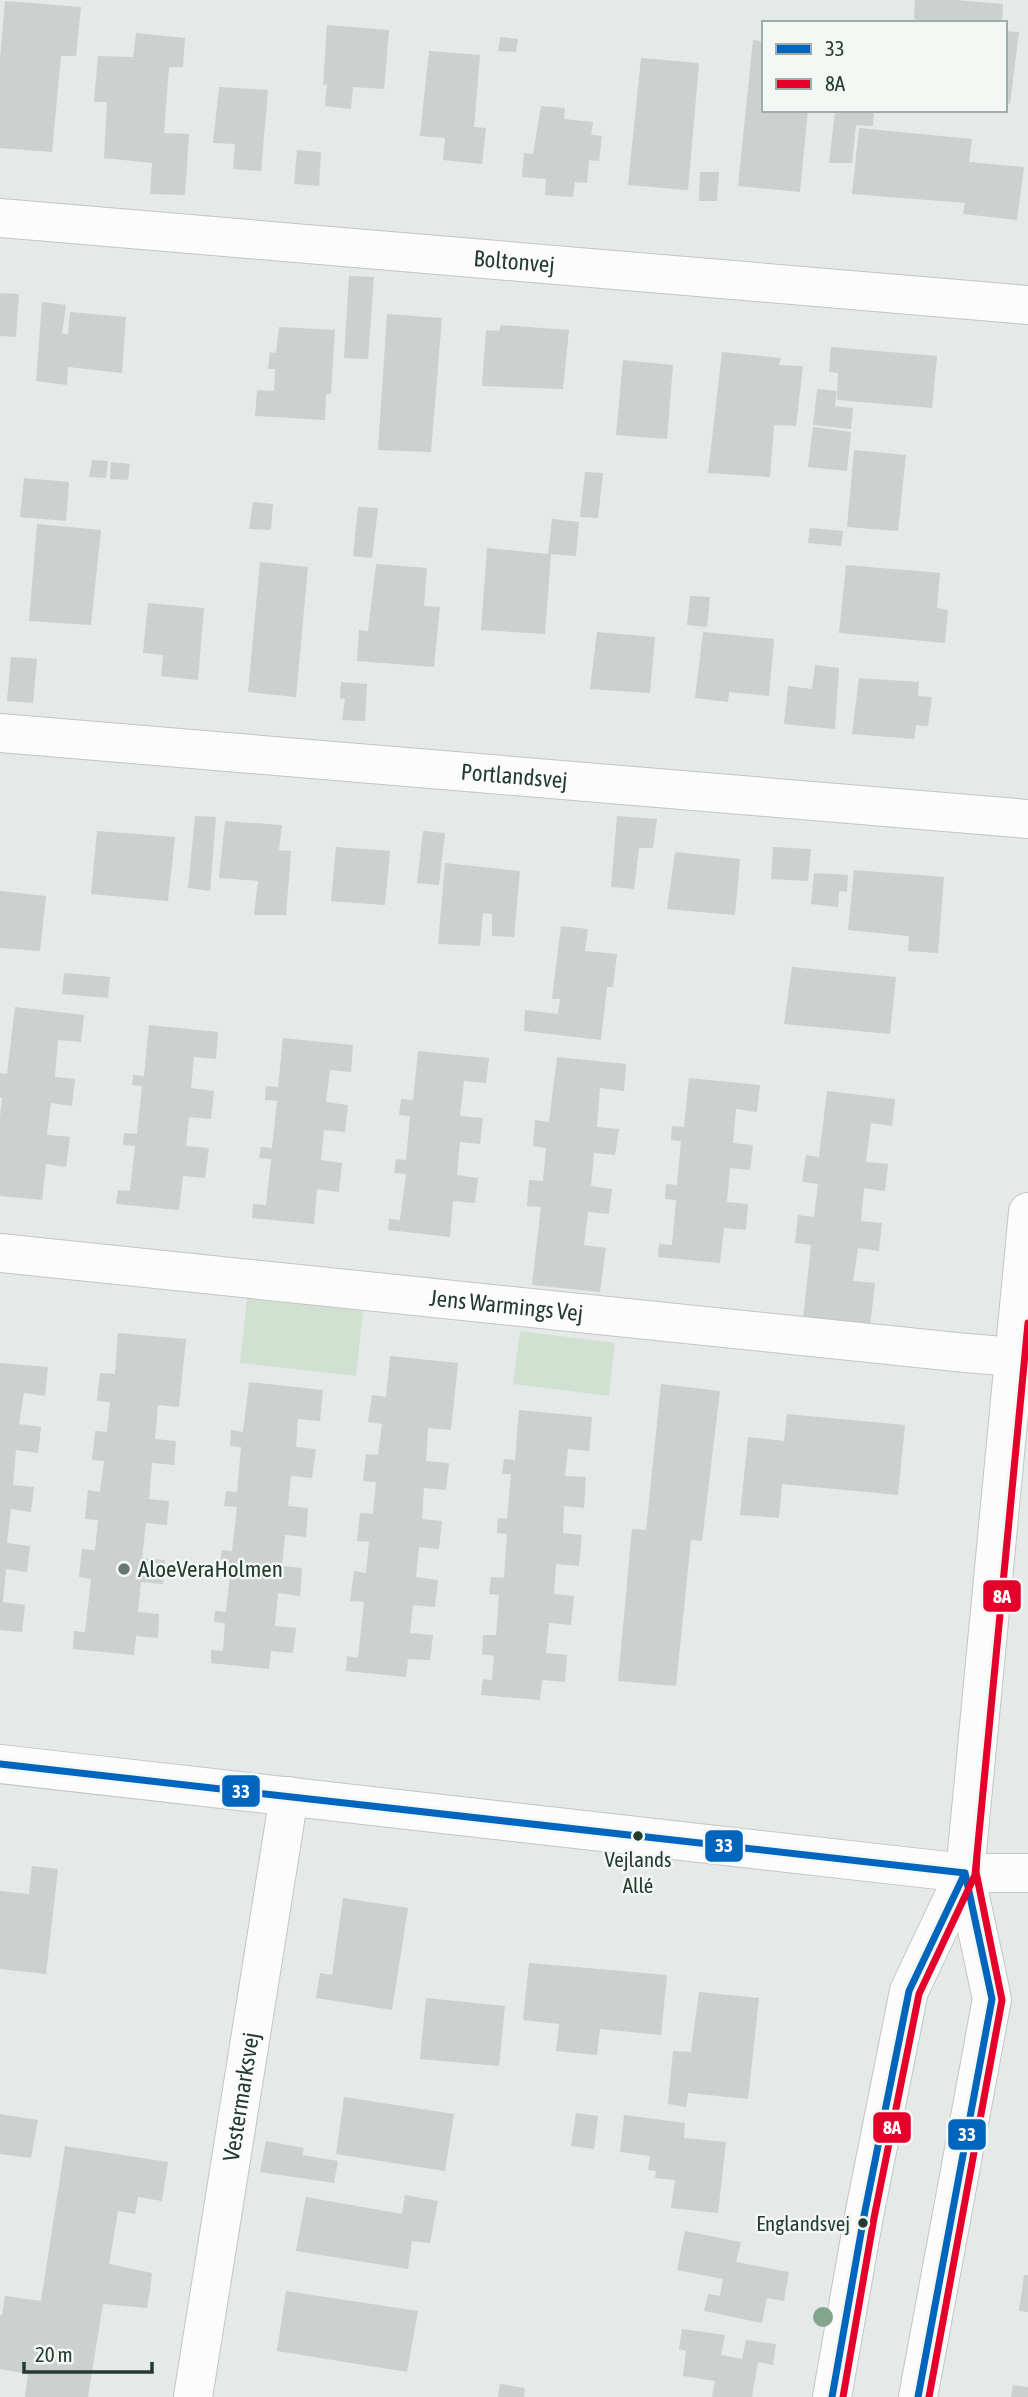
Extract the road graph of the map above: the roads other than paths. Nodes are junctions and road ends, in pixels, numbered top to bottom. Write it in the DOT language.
graph roads {
  1 [pos="0,218"];
  2 [pos="1028,304"];
  3 [pos="0,733"];
  4 [pos="1028,819"];
  5 [pos="1028,1212"];
  6 [pos="0,1252"];
  7 [pos="1021,1356"];
  8 [pos="0,1764"];
  9 [pos="289,1796"];
  10 [pos="965,1873"];
  11 [pos="1028,1873"];
  12 [pos="193,2397"];
  13 [pos="832,2397"];
  14 [pos="918,2397"];
  1 -- 2 [label="street, Boltonvej"];
  3 -- 4 [label="street, Portlandsvej"];
  5 -- 7 [label="street"];
  6 -- 7 [label="street, Jens Warmings Vej"];
  7 -- 10 [label="street"];
  8 -- 9 [label="street"];
  9 -- 10 [label="street"];
  9 -- 12 [label="street, Vestermarksvej"];
  10 -- 11 [label="street"];
  10 -- 13 [label="street"];
  10 -- 14 [label="street"];
}
